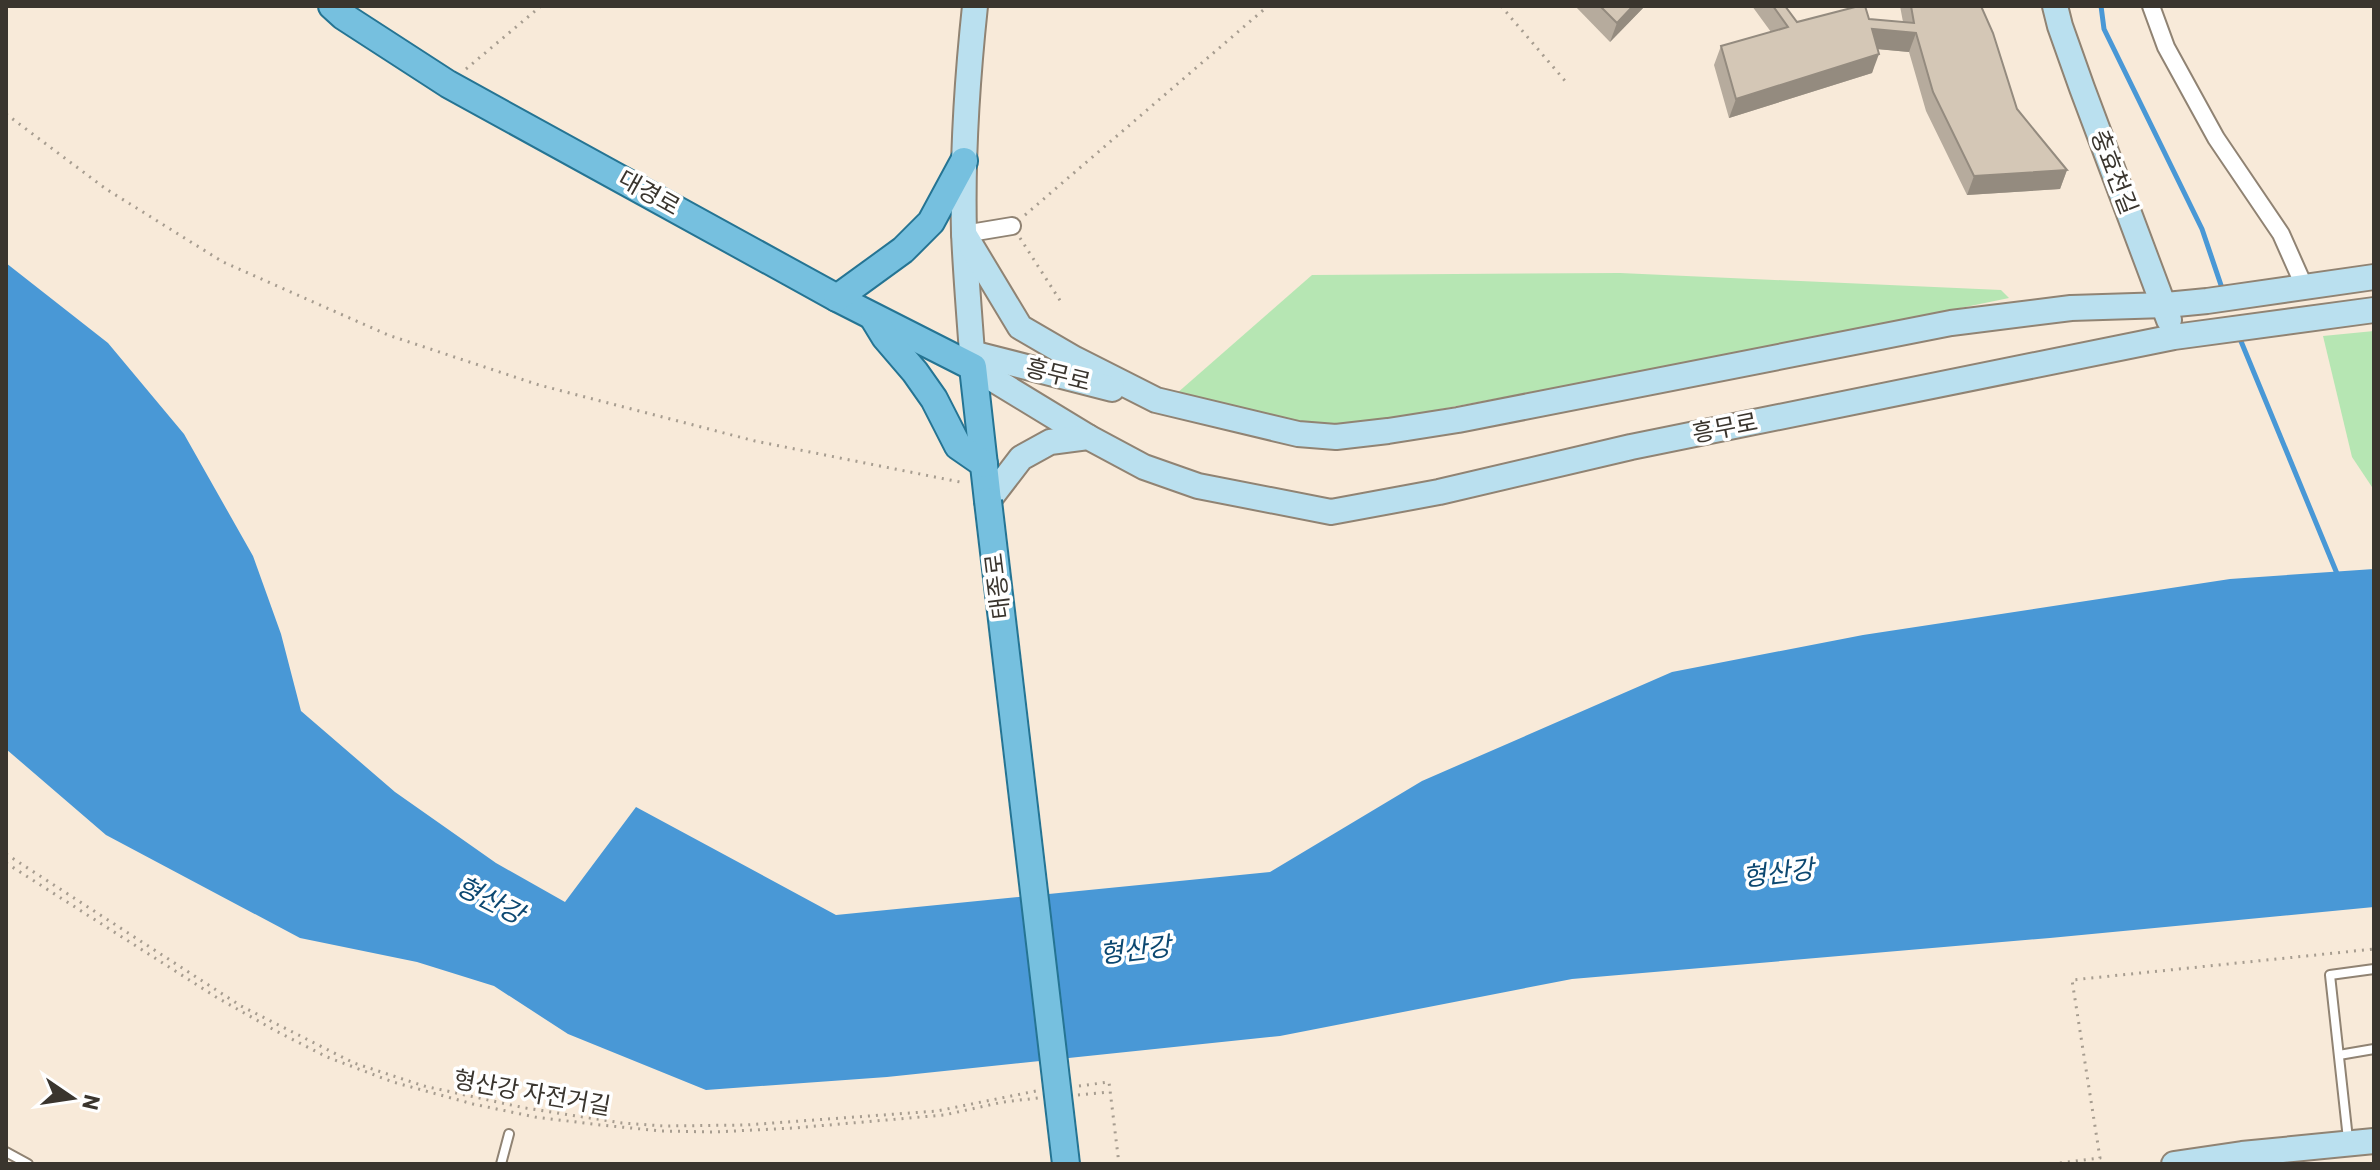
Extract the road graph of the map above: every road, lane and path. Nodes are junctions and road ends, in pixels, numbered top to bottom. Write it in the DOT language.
graph roads {
  1 [pos="332,6"];
  2 [pos="541,6"];
  3 [pos="975,6"];
  4 [pos="1268,6"];
  5 [pos="1501,6"];
  6 [pos="2055,6"];
  7 [pos="2151,6"];
  8 [pos="1566,82"];
  9 [pos="448,84"];
  10 [pos="6,114"];
  11 [pos="964,161"];
  12 [pos="1012,226"];
  13 [pos="964,234"];
  14 [pos="2374,277"];
  15 [pos="2299,289"];
  16 [pos="837,298"];
  17 [pos="1061,302"];
  18 [pos="2166,305"];
  19 [pos="2374,310"];
  20 [pos="872,316"];
  21 [pos="2174,337"];
  22 [pos="969,361"];
  23 [pos="1156,400"];
  24 [pos="1088,437"];
  25 [pos="986,484"];
  26 [pos="6,854"];
  27 [pos="6,863"];
  28 [pos="2374,949"];
  29 [pos="2374,969"];
  30 [pos="2374,1049"];
  31 [pos="2339,1055"];
  32 [pos="1077,1086"];
  33 [pos="1046,1090"];
  34 [pos="1110,1092"];
  35 [pos="1079,1095"];
  36 [pos="1049,1097"];
  37 [pos="509,1134"];
  38 [pos="2374,1141"];
  39 [pos="6,1152"];
  40 [pos="2348,1154"];
  41 [pos="28,1164"];
  42 [pos="501,1164"];
  43 [pos="1066,1164"];
  44 [pos="1119,1164"];
  45 [pos="2052,1164"];
  46 [pos="2174,1164"];
  1 -- 9 [label="main road, 대경로"];
  2 -- 9 [label="path"];
  3 -- 11 [label="street, 태종로"];
  4 -- 12 [label="path"];
  5 -- 8 [label="path"];
  6 -- 18 [label="street, 충효천길"];
  7 -- 15 [label="street"];
  9 -- 16 [label="main road, 대경로"];
  10 -- 25 [label="path"];
  11 -- 13 [label="street, 태종로"];
  11 -- 16 [label="main road"];
  12 -- 13 [label="street"];
  12 -- 17 [label="path"];
  13 -- 22 [label="street, 태종로"];
  13 -- 23 [label="street, 흥무로"];
  14 -- 15 [label="street, 흥무로"];
  15 -- 18 [label="street, 흥무로"];
  16 -- 20 [label="main road, 대경로"];
  18 -- 21 [label="street, 충효천길"];
  18 -- 23 [label="street, 흥무로"];
  19 -- 21 [label="street, 흥무로"];
  20 -- 22 [label="main road, 대경로"];
  20 -- 25 [label="main road"];
  21 -- 24 [label="street, 흥무로"];
  22 -- 23 [label="street, 흥무로"];
  22 -- 24 [label="street, 흥무로"];
  22 -- 25 [label="main road, 태종로"];
  24 -- 25 [label="street"];
  25 -- 43 [label="main road, 태종로, bridge"];
  26 -- 33 [label="path"];
  27 -- 36 [label="path, 형산강 자전거길"];
  28 -- 45 [label="path"];
  29 -- 31 [label="lane"];
  30 -- 31 [label="lane"];
  31 -- 40 [label="lane"];
  32 -- 34 [label="path"];
  34 -- 35 [label="path"];
  34 -- 44 [label="path"];
  37 -- 42 [label="lane"];
  38 -- 40 [label="street"];
  39 -- 41 [label="lane"];
  40 -- 46 [label="street"];
}
